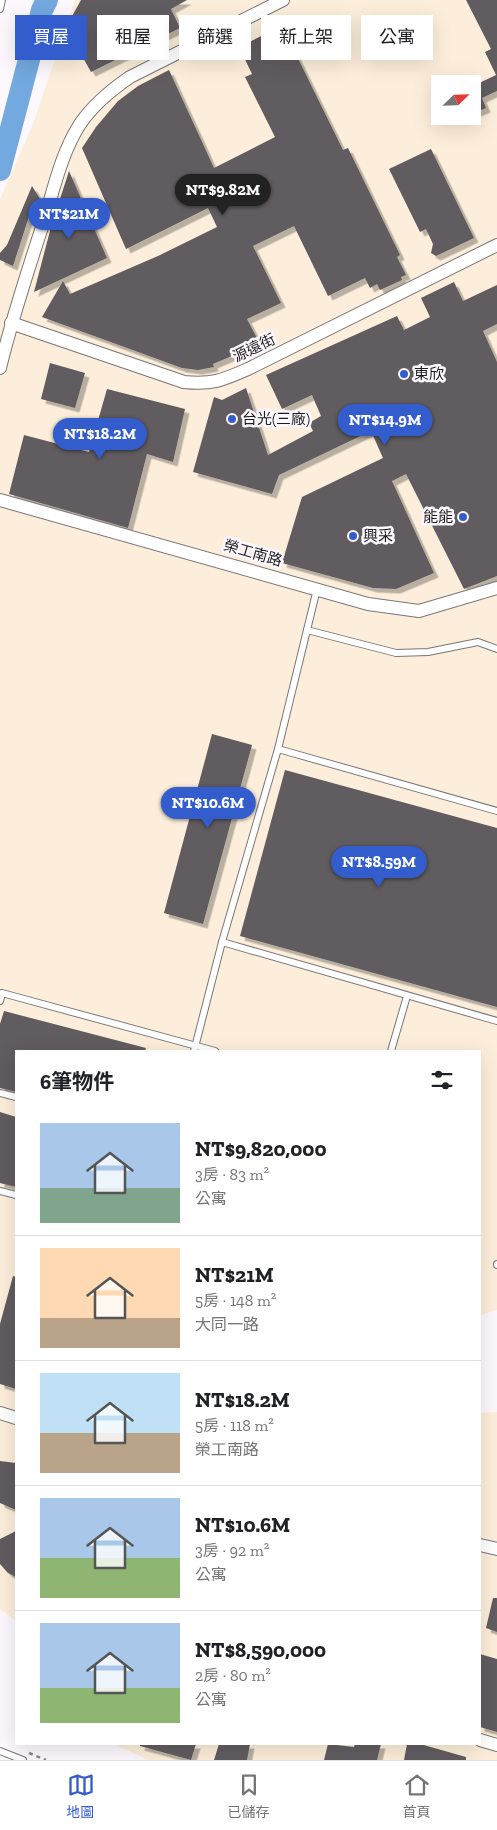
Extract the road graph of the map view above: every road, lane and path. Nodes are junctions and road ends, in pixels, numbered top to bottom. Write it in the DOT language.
graph roads {
  1 [pos="2,0"];
  2 [pos="283,0"];
  3 [pos="0,9"];
  4 [pos="497,245"];
  5 [pos="11,323"];
  6 [pos="0,368"];
  7 [pos="0,500"];
  8 [pos="317,588"];
  9 [pos="497,588"];
  10 [pos="307,630"];
  11 [pos="497,648"];
  12 [pos="278,750"];
  13 [pos="497,811"];
  14 [pos="222,942"];
  15 [pos="407,996"];
  16 [pos="0,1000"];
  17 [pos="497,1022"];
  18 [pos="195,1048"];
  19 [pos="208,1050"];
  20 [pos="392,1050"];
  21 [pos="0,1093"];
  22 [pos="15,1097"];
  23 [pos="0,1191"];
  24 [pos="15,1195"];
  25 [pos="0,1413"];
  26 [pos="15,1418"];
  27 [pos="481,1545"];
  28 [pos="497,1550"];
  29 [pos="481,1740"];
  30 [pos="497,1745"];
  31 [pos="0,1751"];
  32 [pos="23,1760"];
  1 -- 3 [label="lane"];
  2 -- 5 [label="street"];
  4 -- 5 [label="street, 源遠街"];
  5 -- 6 [label="street"];
  7 -- 8 [label="street, 榮工南路"];
  8 -- 9 [label="street, 榮工南路"];
  8 -- 10 [label="lane"];
  10 -- 11 [label="lane"];
  10 -- 12 [label="lane"];
  12 -- 13 [label="lane"];
  12 -- 14 [label="lane"];
  14 -- 15 [label="lane"];
  14 -- 18 [label="lane"];
  15 -- 17 [label="lane"];
  15 -- 20 [label="lane"];
  16 -- 18 [label="lane"];
  18 -- 19 [label="lane"];
  21 -- 22 [label="lane"];
  23 -- 24 [label="lane"];
  25 -- 26 [label="street"];
  27 -- 28 [label="street"];
  29 -- 30 [label="street"];
  31 -- 32 [label="lane"];
}
